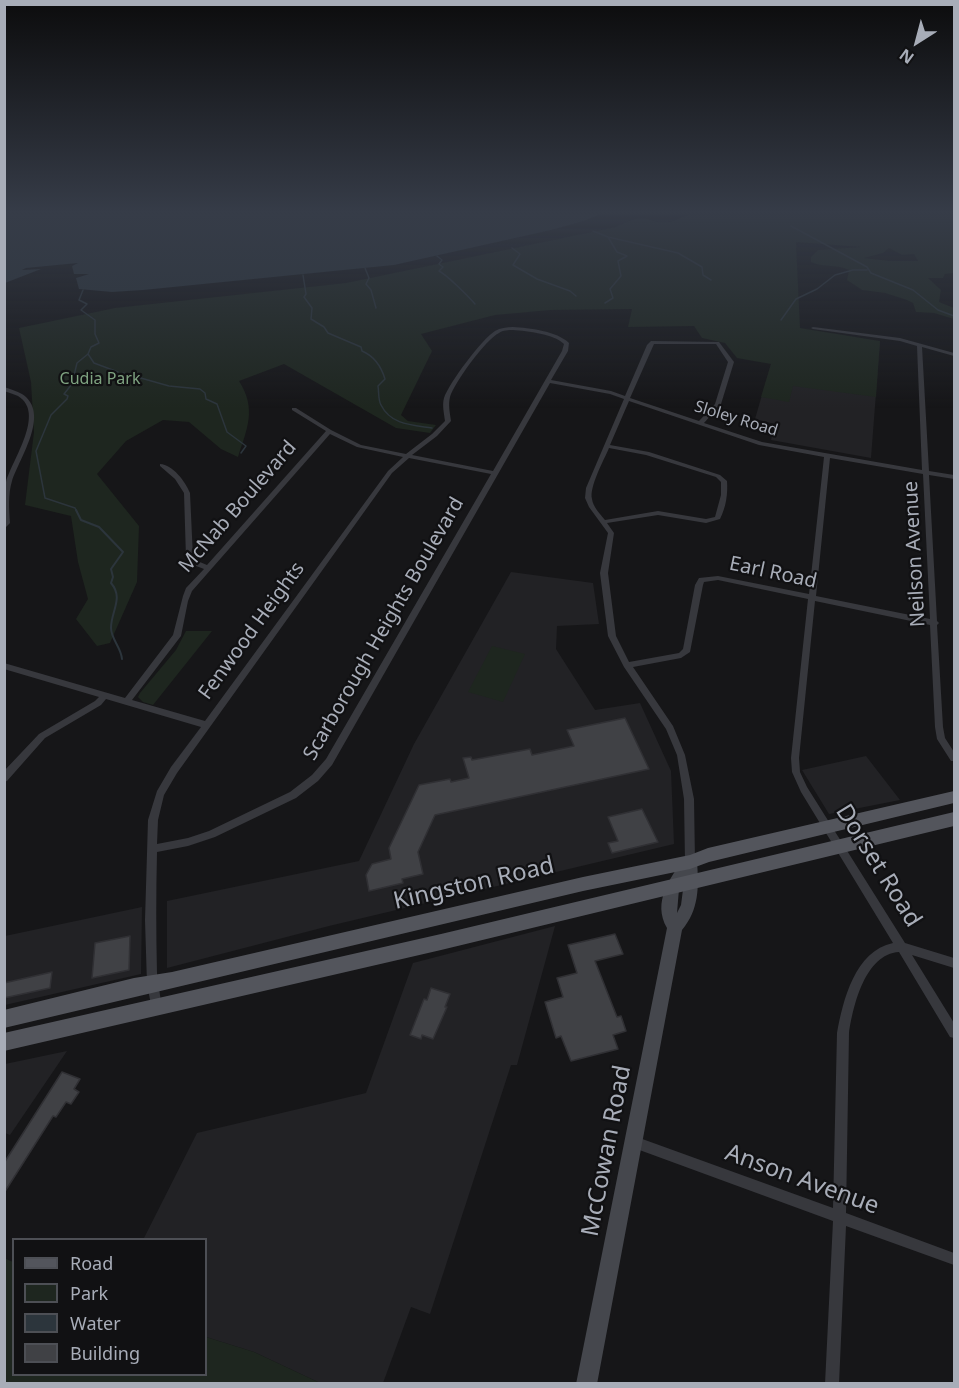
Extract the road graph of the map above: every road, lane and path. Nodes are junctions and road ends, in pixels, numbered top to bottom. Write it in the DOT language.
graph roads {
  1 [pos="813,328"];
  2 [pos="501,330"];
  3 [pos="920,344"];
  4 [pos="954,354"];
  5 [pos="549,381"];
  6 [pos="4,389"];
  7 [pos="627,398"];
  8 [pos="294,409"];
  9 [pos="701,423"];
  10 [pos="329,431"];
  11 [pos="607,446"];
  12 [pos="827,455"];
  13 [pos="406,456"];
  14 [pos="162,465"];
  15 [pos="928,472"];
  16 [pos="494,473"];
  17 [pos="954,477"];
  18 [pos="604,522"];
  19 [pos="4,527"];
  20 [pos="208,568"];
  21 [pos="812,598"];
  22 [pos="935,623"];
  23 [pos="627,665"];
  24 [pos="4,666"];
  25 [pos="105,695"];
  26 [pos="127,701"];
  27 [pos="207,725"];
  28 [pos="954,758"];
  29 [pos="4,778"];
  30 [pos="954,797"];
  31 [pos="954,819"];
  32 [pos="828,827"];
  33 [pos="841,847"];
  34 [pos="152,849"];
  35 [pos="690,862"];
  36 [pos="692,881"];
  37 [pos="672,887"];
  38 [pos="675,927"];
  39 [pos="903,948"];
  40 [pos="954,963"];
  41 [pos="152,984"];
  42 [pos="156,1006"];
  43 [pos="4,1019"];
  44 [pos="954,1033"];
  45 [pos="4,1042"];
  46 [pos="634,1142"];
  47 [pos="840,1218"];
  48 [pos="954,1259"];
  49 [pos="586,1383"];
  50 [pos="832,1383"];
  1 -- 3 [label="street"];
  2 -- 5 [label="street, Scarborough Heights Boulevard"];
  2 -- 13 [label="street, Fenwood Heights"];
  3 -- 4 [label="street"];
  3 -- 15 [label="street, Neilson Avenue"];
  5 -- 7 [label="street, Sloley Road"];
  5 -- 16 [label="street, Scarborough Heights Boulevard"];
  6 -- 19 [label="street"];
  7 -- 9 [label="street, Sloley Road"];
  7 -- 9 [label="street"];
  7 -- 11 [label="street"];
  8 -- 10 [label="street"];
  9 -- 12 [label="street, Sloley Road"];
  10 -- 13 [label="street"];
  10 -- 20 [label="street, McNab Boulevard"];
  11 -- 18 [label="street"];
  11 -- 18 [label="street"];
  12 -- 15 [label="street, Sloley Road"];
  12 -- 21 [label="street, Dorset Road"];
  13 -- 16 [label="street"];
  13 -- 27 [label="street, Fenwood Heights"];
  14 -- 20 [label="street"];
  15 -- 17 [label="street, Sloley Road"];
  15 -- 22 [label="street, Neilson Avenue"];
  16 -- 34 [label="street, Scarborough Heights Boulevard"];
  18 -- 23 [label="street"];
  20 -- 26 [label="street, McNab Boulevard"];
  21 -- 22 [label="street, Earl Road"];
  21 -- 23 [label="street, Earl Road"];
  21 -- 32 [label="street, Dorset Road"];
  22 -- 28 [label="street, Neilson Avenue"];
  23 -- 35 [label="street"];
  24 -- 25 [label="street"];
  25 -- 26 [label="street"];
  25 -- 29 [label="street"];
  26 -- 27 [label="street"];
  27 -- 34 [label="street, Fenwood Heights"];
  30 -- 32 [label="main road, Kingston Road"];
  31 -- 33 [label="main road"];
  32 -- 33 [label="street, Dorset Road"];
  32 -- 35 [label="main road, Kingston Road"];
  33 -- 36 [label="main road"];
  33 -- 39 [label="street, Dorset Road"];
  34 -- 41 [label="street, Fenwood Heights"];
  35 -- 36 [label="street, McCowan Road"];
  35 -- 37 [label="street"];
  35 -- 41 [label="main road, Kingston Road"];
  36 -- 37 [label="main road"];
  36 -- 38 [label="street, McCowan Road"];
  37 -- 38 [label="street, McCowan Road"];
  37 -- 42 [label="main road"];
  38 -- 46 [label="street, McCowan Road"];
  39 -- 40 [label="street"];
  39 -- 44 [label="street"];
  39 -- 47 [label="street, Dorset Road"];
  41 -- 42 [label="street, Fenwood Heights"];
  41 -- 43 [label="main road, Kingston Road"];
  42 -- 45 [label="main road"];
  46 -- 47 [label="street, Anson Avenue"];
  46 -- 49 [label="street, McCowan Road"];
  47 -- 48 [label="street, Anson Avenue"];
  47 -- 50 [label="street, Dorset Road"];
}
